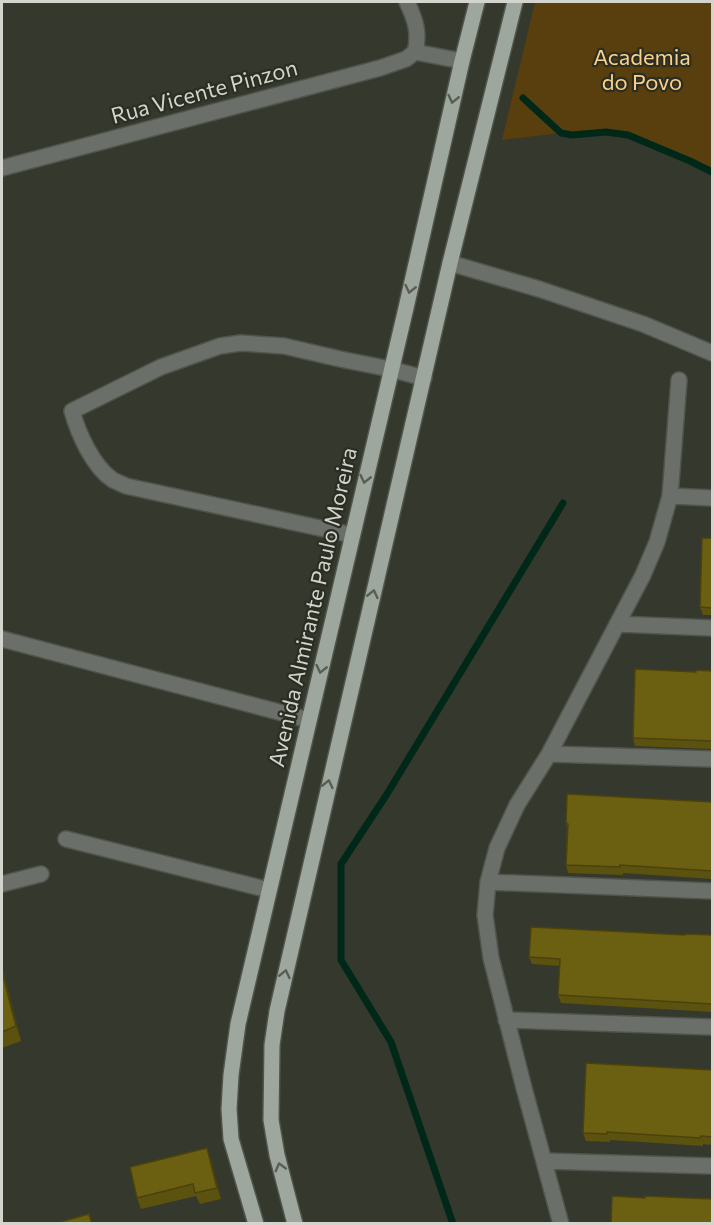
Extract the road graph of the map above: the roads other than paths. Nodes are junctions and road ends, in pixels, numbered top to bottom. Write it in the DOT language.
graph roads {
  1 [pos="407,2"];
  2 [pos="477,2"];
  3 [pos="515,2"];
  4 [pos="415,52"];
  5 [pos="462,60"];
  6 [pos="2,168"];
  7 [pos="450,263"];
  8 [pos="712,353"];
  9 [pos="390,369"];
  10 [pos="424,378"];
  11 [pos="679,380"];
  12 [pos="670,496"];
  13 [pos="712,498"];
  14 [pos="352,535"];
  15 [pos="617,624"];
  16 [pos="712,628"];
  17 [pos="2,639"];
  18 [pos="309,720"];
  19 [pos="549,754"];
  20 [pos="712,759"];
  21 [pos="66,839"];
  22 [pos="41,874"];
  23 [pos="488,882"];
  24 [pos="2,884"];
  25 [pos="269,890"];
  26 [pos="712,891"];
  27 [pos="506,1020"];
  28 [pos="712,1027"];
  29 [pos="544,1161"];
  30 [pos="712,1166"];
  31 [pos="256,1224"];
  32 [pos="295,1224"];
  33 [pos="561,1224"];
  1 -- 4 [label="street"];
  2 -- 5 [label="main road, Avenida Almirante Paulo Moreira"];
  3 -- 7 [label="main road"];
  4 -- 5 [label="street"];
  4 -- 6 [label="street, Rua Vicente Pinzon"];
  5 -- 9 [label="main road, Avenida Almirante Paulo Moreira, one-way"];
  7 -- 8 [label="street"];
  7 -- 10 [label="main road"];
  9 -- 10 [label="street"];
  9 -- 14 [label="main road, Avenida Almirante Paulo Moreira, one-way"];
  9 -- 14 [label="street"];
  32 -- 10 [label="main road, one-way"];
  11 -- 12 [label="street"];
  12 -- 13 [label="street"];
  12 -- 15 [label="street"];
  14 -- 18 [label="main road, Avenida Almirante Paulo Moreira, one-way"];
  15 -- 16 [label="street"];
  15 -- 19 [label="street"];
  17 -- 18 [label="street"];
  18 -- 25 [label="main road, Avenida Almirante Paulo Moreira"];
  19 -- 20 [label="street"];
  19 -- 23 [label="street"];
  21 -- 25 [label="street"];
  22 -- 24 [label="street"];
  23 -- 26 [label="street"];
  23 -- 27 [label="street"];
  25 -- 31 [label="main road, Avenida Almirante Paulo Moreira"];
  27 -- 28 [label="street"];
  27 -- 29 [label="street"];
  29 -- 30 [label="street"];
  29 -- 33 [label="street"];
}
